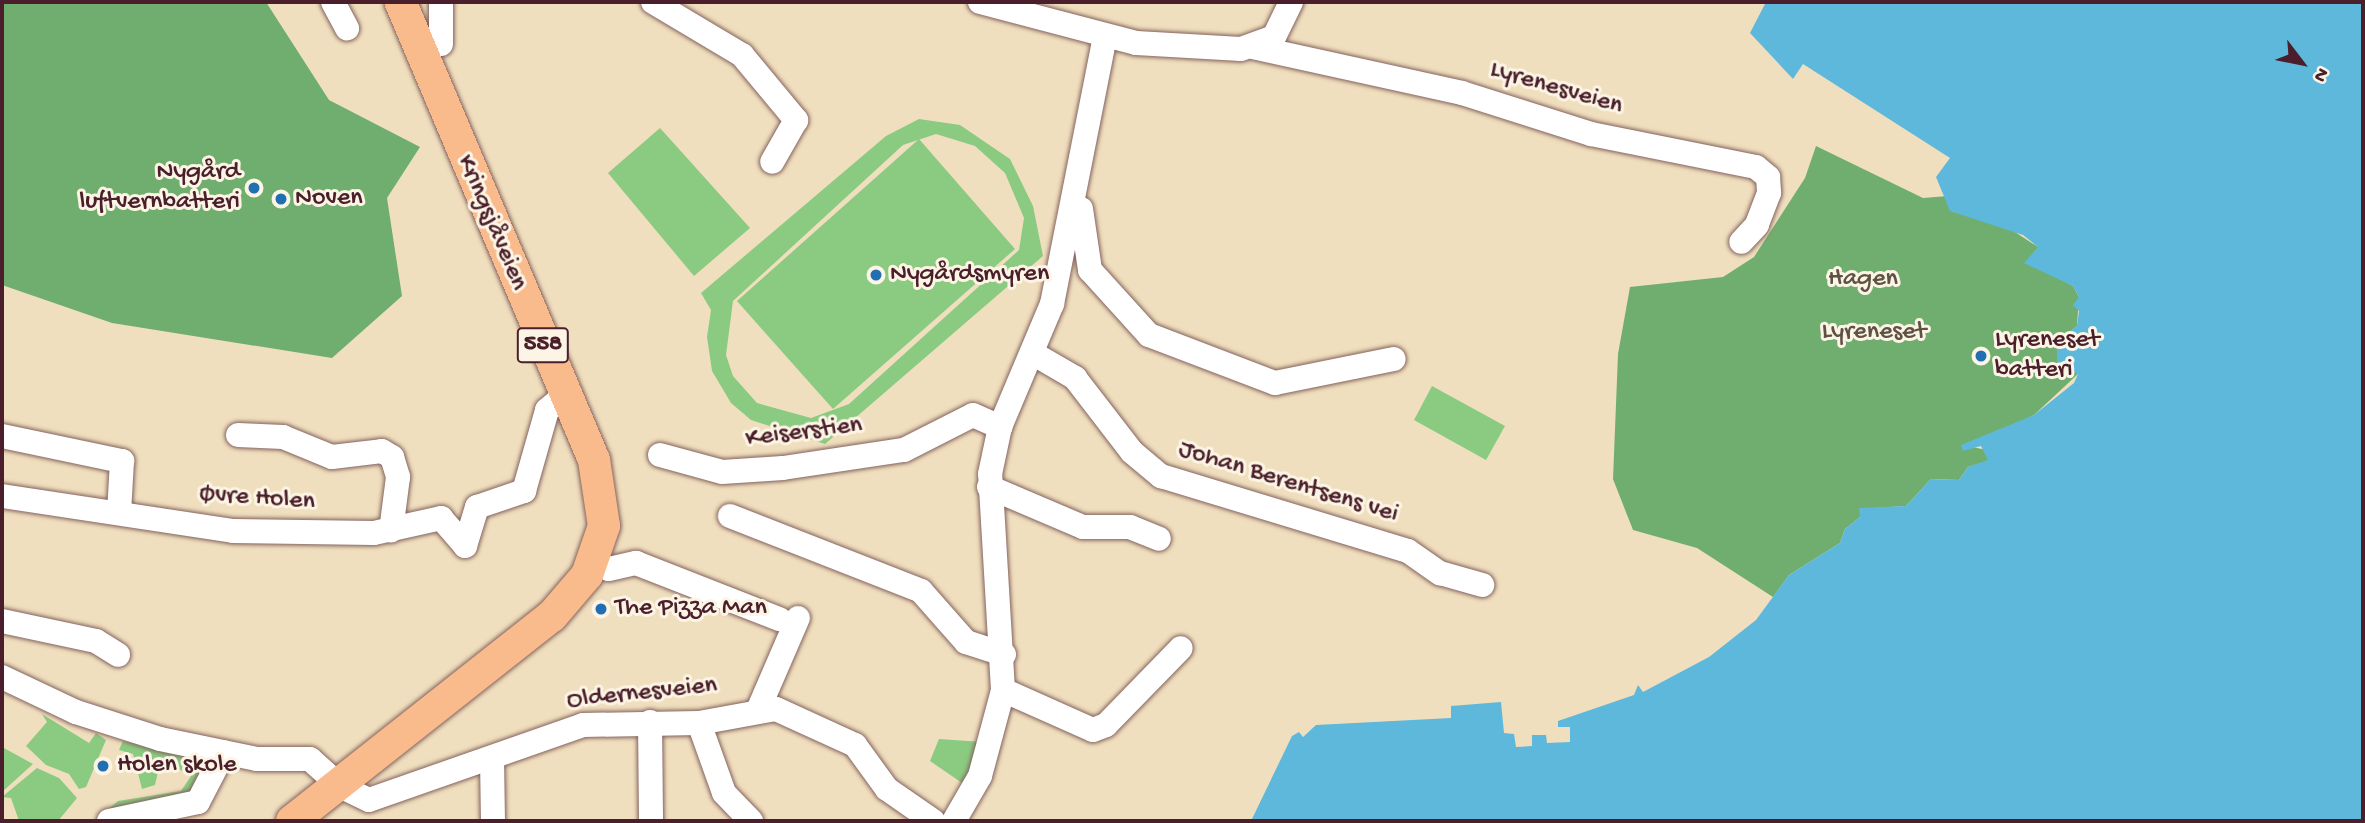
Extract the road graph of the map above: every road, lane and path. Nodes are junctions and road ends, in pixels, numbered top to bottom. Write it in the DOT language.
graph roads {
  1 [pos="333,2"];
  2 [pos="401,2"];
  3 [pos="441,2"];
  4 [pos="653,2"];
  5 [pos="980,2"];
  6 [pos="1291,2"];
  7 [pos="348,28"];
  8 [pos="1105,37"];
  9 [pos="441,44"];
  10 [pos="1253,47"];
  11 [pos="772,162"];
  12 [pos="1075,192"];
  13 [pos="1741,242"];
  14 [pos="1034,354"];
  15 [pos="1394,359"];
  16 [pos="565,395"];
  17 [pos="1000,427"];
  18 [pos="239,435"];
  19 [pos="2,436"];
  20 [pos="660,455"];
  21 [pos="989,487"];
  22 [pos="2,496"];
  23 [pos="119,513"];
  24 [pos="730,516"];
  25 [pos="391,531"];
  26 [pos="1159,538"];
  27 [pos="593,562"];
  28 [pos="1482,585"];
  29 [pos="2,621"];
  30 [pos="1181,648"];
  31 [pos="1004,654"];
  32 [pos="118,655"];
  33 [pos="2,677"];
  34 [pos="1003,690"];
  35 [pos="759,708"];
  36 [pos="650,722"];
  37 [pos="699,723"];
  38 [pos="224,752"];
  39 [pos="492,758"];
  40 [pos="341,786"];
  41 [pos="110,821"];
  42 [pos="292,821"];
  43 [pos="493,821"];
  44 [pos="651,821"];
  45 [pos="751,821"];
  46 [pos="933,821"];
  47 [pos="954,821"];
  1 -- 7 [label="street"];
  2 -- 16 [label="main road, Kringsjåveien / 558"];
  3 -- 9 [label="street"];
  4 -- 11 [label="street"];
  5 -- 8 [label="street, Lyrenesveien"];
  6 -- 10 [label="street"];
  8 -- 10 [label="street, Lyrenesveien"];
  8 -- 12 [label="street"];
  10 -- 13 [label="street, Lyrenesveien"];
  12 -- 14 [label="street"];
  12 -- 15 [label="street"];
  14 -- 17 [label="street"];
  14 -- 28 [label="street, Johan Berentsens vei"];
  16 -- 25 [label="street, Øvre Holen"];
  16 -- 27 [label="main road, Kringsjåveien / 558"];
  17 -- 20 [label="street, Keiserstien"];
  17 -- 21 [label="street"];
  18 -- 25 [label="street, Øvre Holen"];
  19 -- 23 [label="street"];
  21 -- 26 [label="street"];
  21 -- 31 [label="street"];
  22 -- 23 [label="street, Øvre Holen"];
  23 -- 25 [label="street, Øvre Holen"];
  24 -- 31 [label="street"];
  27 -- 35 [label="street"];
  27 -- 40 [label="main road, Kringsjåveien / 558"];
  29 -- 32 [label="street"];
  30 -- 34 [label="street"];
  31 -- 34 [label="street"];
  33 -- 38 [label="street"];
  34 -- 47 [label="street"];
  35 -- 37 [label="street, Oldernesveien"];
  35 -- 46 [label="street, Oldernesveien"];
  36 -- 37 [label="street, Oldernesveien"];
  36 -- 39 [label="street, Oldernesveien"];
  36 -- 44 [label="street"];
  37 -- 45 [label="street"];
  38 -- 40 [label="street"];
  38 -- 41 [label="street"];
  39 -- 40 [label="street, Oldernesveien"];
  39 -- 43 [label="street"];
  40 -- 42 [label="main road, Kringsjåveien / 558"];
}
